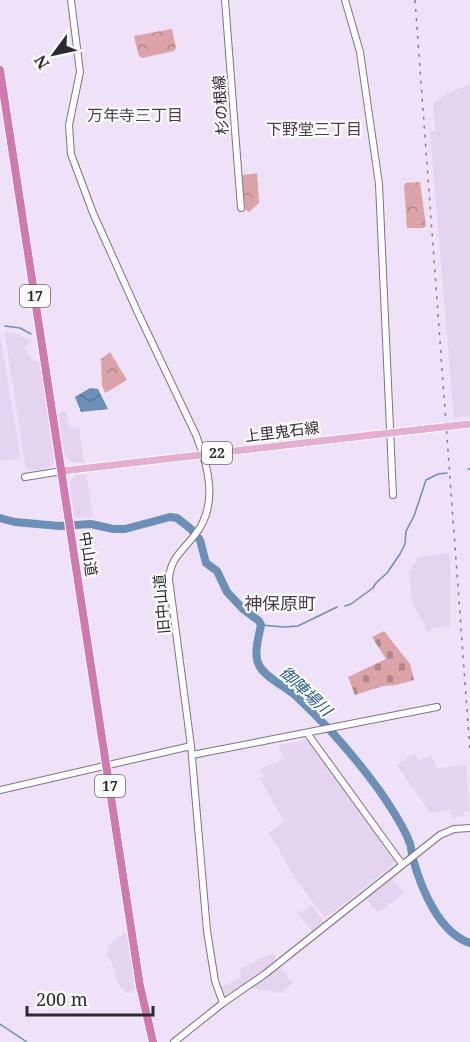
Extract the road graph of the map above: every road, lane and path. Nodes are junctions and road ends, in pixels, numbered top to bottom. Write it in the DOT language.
graph roads {
  1 [pos="71,0"];
  2 [pos="225,0"];
  3 [pos="345,0"];
  4 [pos="0,70"];
  5 [pos="241,208"];
  6 [pos="470,424"];
  7 [pos="204,454"];
  8 [pos="62,471"];
  9 [pos="25,477"];
  10 [pos="393,495"];
  11 [pos="437,707"];
  12 [pos="308,733"];
  13 [pos="191,746"];
  14 [pos="192,755"];
  15 [pos="107,765"];
  16 [pos="0,790"];
  17 [pos="470,828"];
  18 [pos="402,864"];
  19 [pos="223,1004"];
  20 [pos="153,1042"];
  21 [pos="174,1042"];
  1 -- 7 [label="main road, 旧中山道"];
  2 -- 5 [label="main road, 杉の根線"];
  3 -- 10 [label="main road"];
  4 -- 8 [label="highway, 中山道 / 17"];
  6 -- 7 [label="main road, 上里鬼石線 / 22, bridge"];
  7 -- 8 [label="main road, 上里鬼石線 / 22"];
  7 -- 13 [label="main road, 旧中山道"];
  8 -- 9 [label="main road"];
  8 -- 15 [label="highway, 中山道 / 17"];
  11 -- 12 [label="main road"];
  12 -- 14 [label="main road"];
  12 -- 18 [label="main road"];
  13 -- 14 [label="main road, 旧中山道"];
  13 -- 15 [label="main road"];
  14 -- 19 [label="main road, 旧中山道"];
  15 -- 16 [label="main road"];
  15 -- 20 [label="highway, 中山道 / 17"];
  17 -- 18 [label="main road"];
  18 -- 19 [label="main road"];
  19 -- 21 [label="main road"];
}
